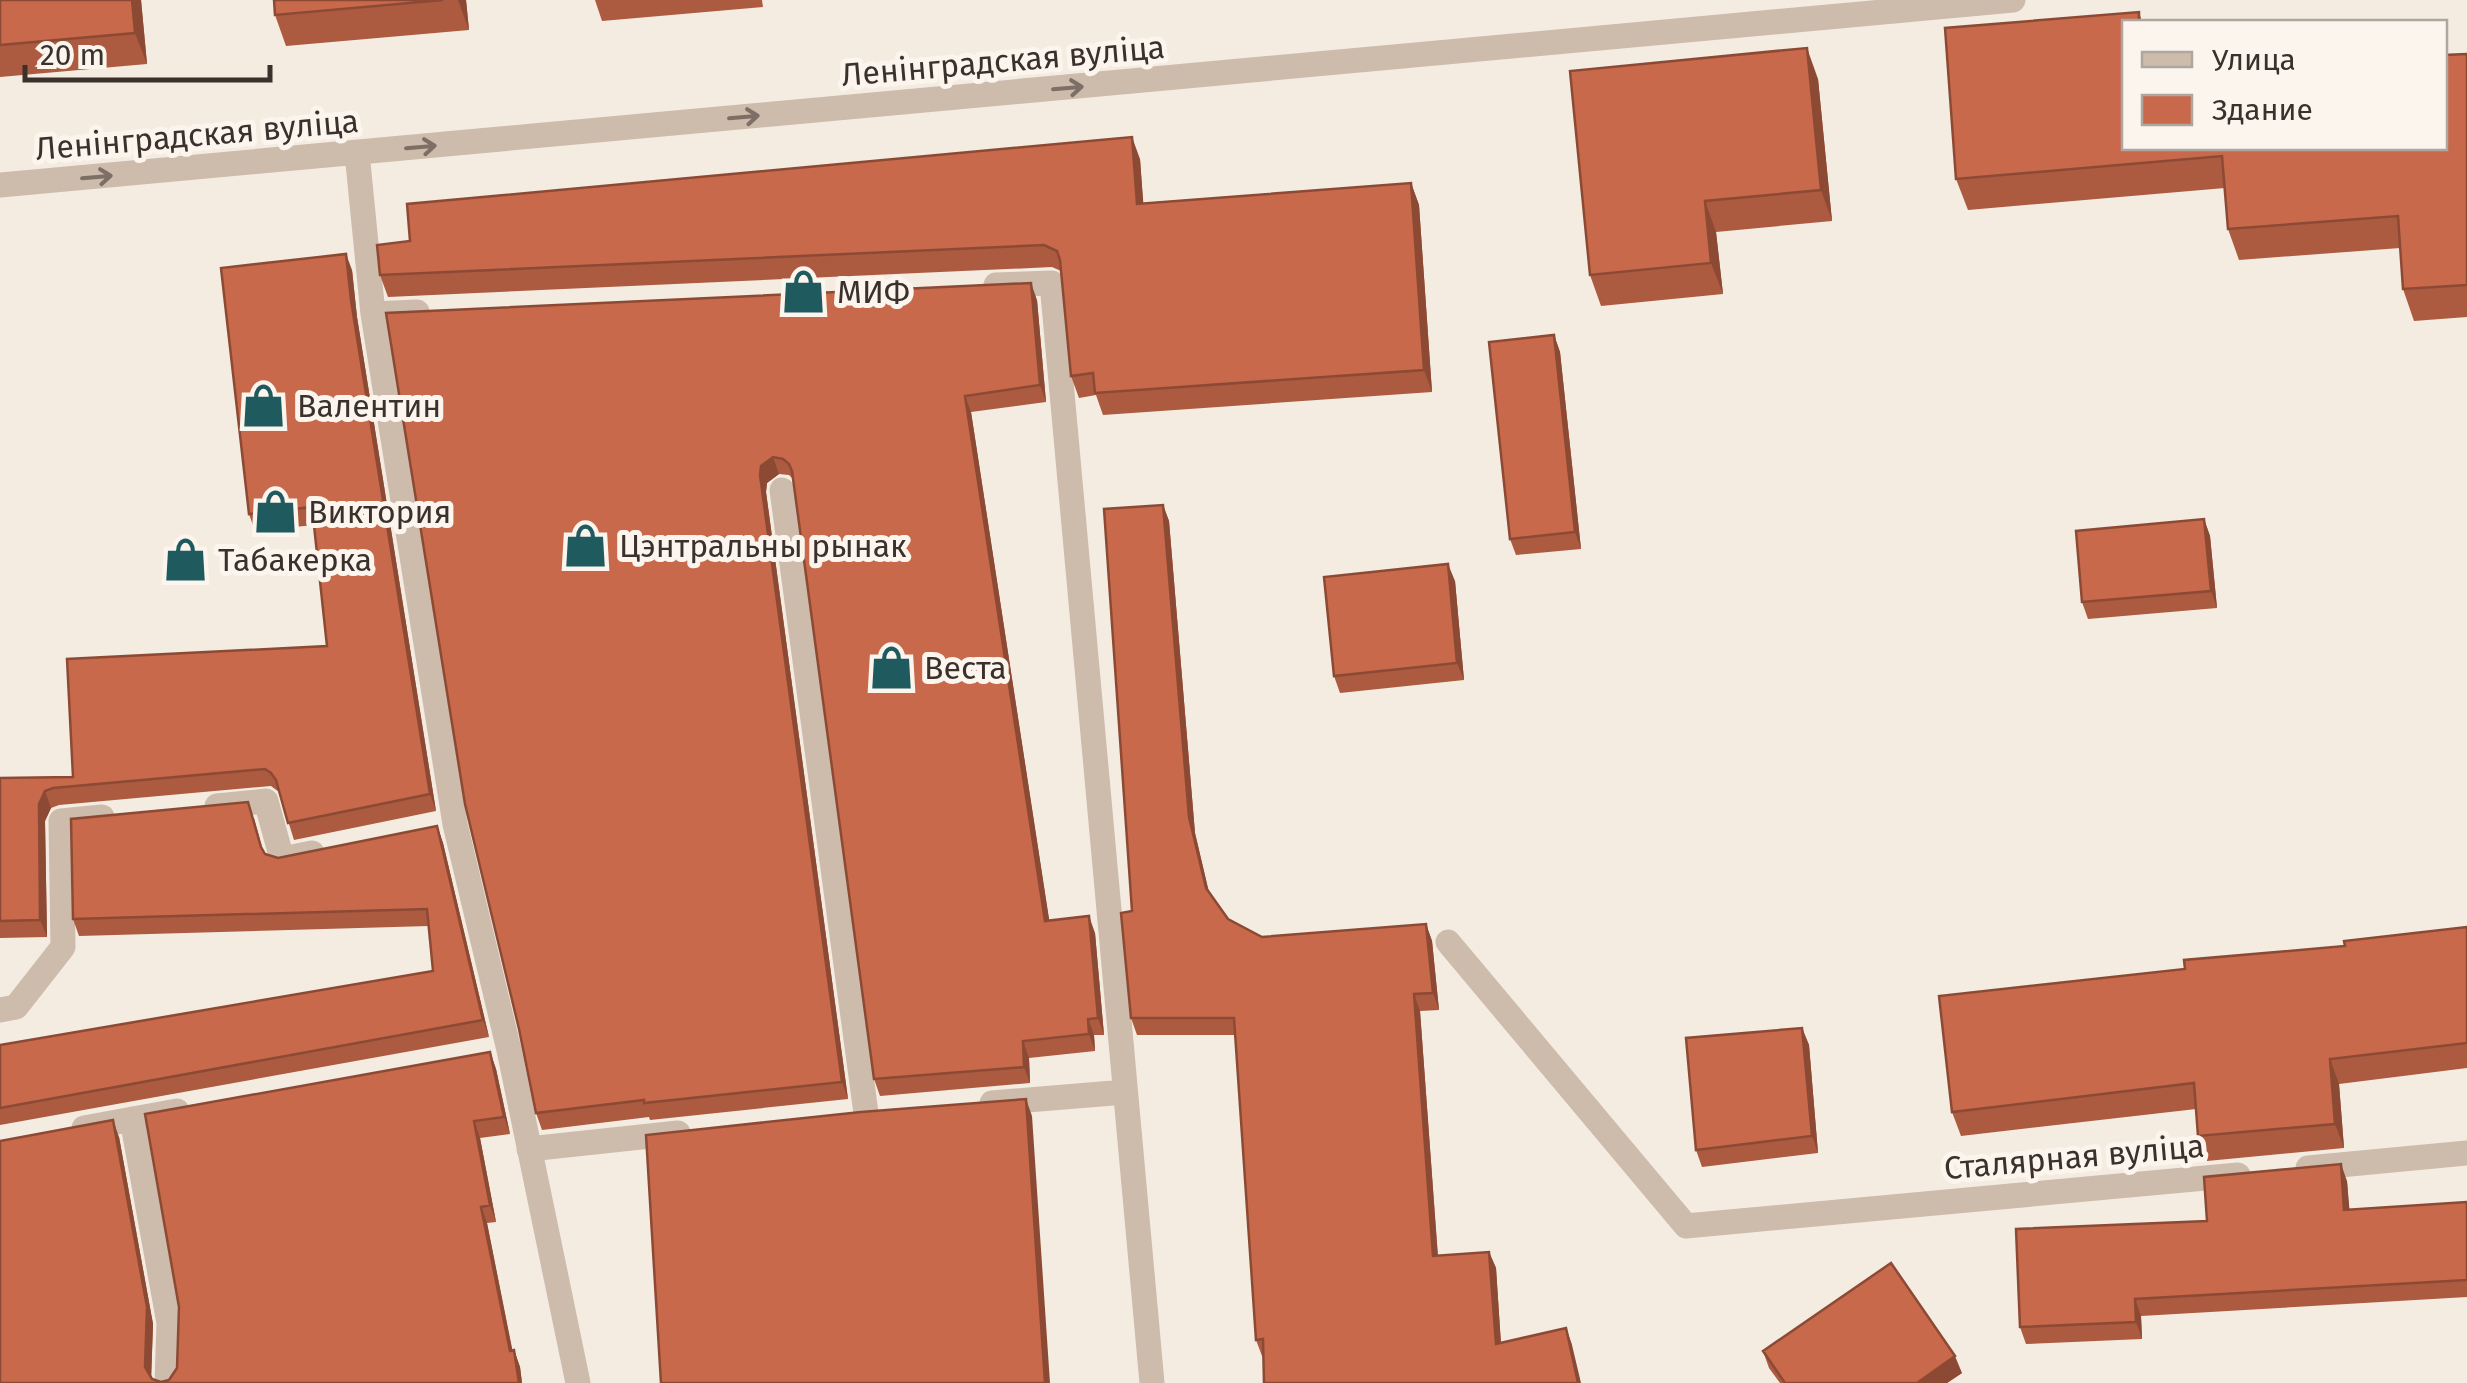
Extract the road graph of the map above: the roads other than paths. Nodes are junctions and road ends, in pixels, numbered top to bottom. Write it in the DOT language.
graph roads {
  1 [pos="2013,0"];
  2 [pos="358,153"];
  3 [pos="0,185"];
  4 [pos="974,286"];
  5 [pos="446,311"];
  6 [pos="373,314"];
  7 [pos="782,490"];
  8 [pos="192,808"];
  9 [pos="117,816"];
  10 [pos="332,848"];
  11 [pos="1448,942"];
  12 [pos="0,1010"];
  13 [pos="1125,1092"];
  14 [pos="977,1104"];
  15 [pos="206,1106"];
  16 [pos="865,1113"];
  17 [pos="132,1119"];
  18 [pos="707,1130"];
  19 [pos="56,1132"];
  20 [pos="529,1150"];
  21 [pos="2467,1154"];
  22 [pos="167,1383"];
  23 [pos="578,1383"];
  24 [pos="1152,1383"];
  2 -- 1 [label="street, Ленінградская вуліца, one-way"];
  3 -- 2 [label="street, Ленінградская вуліца, one-way"];
  2 -- 6 [label="street"];
  4 -- 13 [label="street"];
  5 -- 6 [label="street"];
  6 -- 20 [label="street"];
  7 -- 16 [label="street"];
  8 -- 10 [label="street"];
  9 -- 12 [label="street"];
  11 -- 21 [label="street, Сталярная вуліца"];
  13 -- 14 [label="street"];
  13 -- 24 [label="street"];
  15 -- 17 [label="street"];
  17 -- 19 [label="street"];
  17 -- 22 [label="street"];
  18 -- 20 [label="street"];
  20 -- 23 [label="street"];
}
